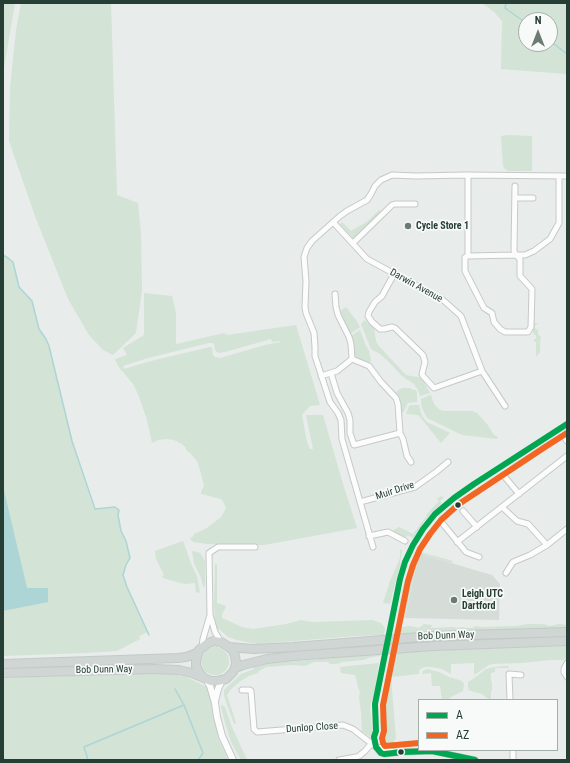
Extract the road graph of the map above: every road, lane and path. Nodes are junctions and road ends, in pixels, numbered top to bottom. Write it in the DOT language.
graph roads {
  1 [pos="468,175"];
  2 [pos="559,176"];
  3 [pos="567,176"];
  4 [pos="515,186"];
  5 [pos="515,198"];
  6 [pos="533,198"];
  7 [pos="414,204"];
  8 [pos="334,222"];
  9 [pos="353,243"];
  10 [pos="516,255"];
  11 [pos="468,256"];
  12 [pos="394,274"];
  13 [pos="335,294"];
  14 [pos="352,359"];
  15 [pos="482,370"];
  16 [pos="331,373"];
  17 [pos="321,376"];
  18 [pos="505,406"];
  19 [pos="400,433"];
  20 [pos="567,456"];
  21 [pos="411,462"];
  22 [pos="448,462"];
  23 [pos="504,476"];
  24 [pos="519,494"];
  25 [pos="360,502"];
  26 [pos="502,508"];
  27 [pos="463,511"];
  28 [pos="443,524"];
  29 [pos="477,527"];
  30 [pos="567,529"];
  31 [pos="369,536"];
  32 [pos="405,541"];
  33 [pos="457,542"];
  34 [pos="547,545"];
  35 [pos="255,548"];
  36 [pos="372,548"];
  37 [pos="478,557"];
  38 [pos="506,573"];
  39 [pos="210,615"];
  40 [pos="567,632"];
  41 [pos="567,641"];
  42 [pos="221,642"];
  43 [pos="229,646"];
  44 [pos="200,650"];
  45 [pos="567,663"];
  46 [pos="3,664"];
  47 [pos="234,668"];
  48 [pos="3,673"];
  49 [pos="521,674"];
  50 [pos="567,677"];
  51 [pos="205,678"];
  52 [pos="222,680"];
  53 [pos="242,690"];
  54 [pos="510,699"];
  55 [pos="215,703"];
  56 [pos="371,744"];
  57 [pos="427,751"];
  58 [pos="233,760"];
  59 [pos="339,760"];
  60 [pos="475,760"];
  1 -- 2 [label="street"];
  1 -- 8 [label="street"];
  1 -- 11 [label="street"];
  2 -- 3 [label="street"];
  2 -- 10 [label="street"];
  4 -- 5 [label="street"];
  5 -- 6 [label="street"];
  5 -- 10 [label="street"];
  7 -- 9 [label="street"];
  8 -- 9 [label="street, Darwin Avenue"];
  8 -- 17 [label="street"];
  9 -- 12 [label="street, Darwin Avenue"];
  10 -- 11 [label="street"];
  10 -- 11 [label="street"];
  12 -- 15 [label="street, Darwin Avenue"];
  12 -- 15 [label="street"];
  13 -- 14 [label="street"];
  14 -- 16 [label="street"];
  14 -- 19 [label="street"];
  15 -- 18 [label="street, Darwin Avenue"];
  16 -- 17 [label="street"];
  16 -- 19 [label="street"];
  17 -- 25 [label="street"];
  19 -- 21 [label="street"];
  20 -- 24 [label="street"];
  22 -- 25 [label="street, Muir Drive"];
  23 -- 24 [label="street"];
  24 -- 26 [label="street"];
  25 -- 31 [label="street"];
  26 -- 29 [label="street"];
  26 -- 34 [label="street"];
  27 -- 29 [label="street"];
  28 -- 33 [label="street"];
  29 -- 33 [label="street"];
  30 -- 34 [label="street"];
  31 -- 32 [label="street"];
  31 -- 36 [label="street"];
  33 -- 37 [label="street"];
  34 -- 38 [label="street"];
  35 -- 39 [label="street"];
  39 -- 42 [label="street"];
  39 -- 44 [label="street"];
  40 -- 43 [label="main road, Bob Dunn Way"];
  41 -- 47 [label="main road, Bob Dunn Way"];
  42 -- 43 [label="main road"];
  42 -- 44 [label="main road"];
  43 -- 47 [label="main road"];
  44 -- 46 [label="main road, Bob Dunn Way"];
  44 -- 51 [label="main road"];
  45 -- 50 [label="street"];
  47 -- 52 [label="main road"];
  48 -- 51 [label="main road, Bob Dunn Way"];
  49 -- 54 [label="street"];
  51 -- 52 [label="main road"];
  51 -- 55 [label="street"];
  52 -- 55 [label="street"];
  53 -- 56 [label="street, Dunlop Close"];
  55 -- 58 [label="street"];
  56 -- 57 [label="street, Dunlop Close"];
  56 -- 59 [label="street"];
  57 -- 60 [label="street, Dunlop Close"];
}
